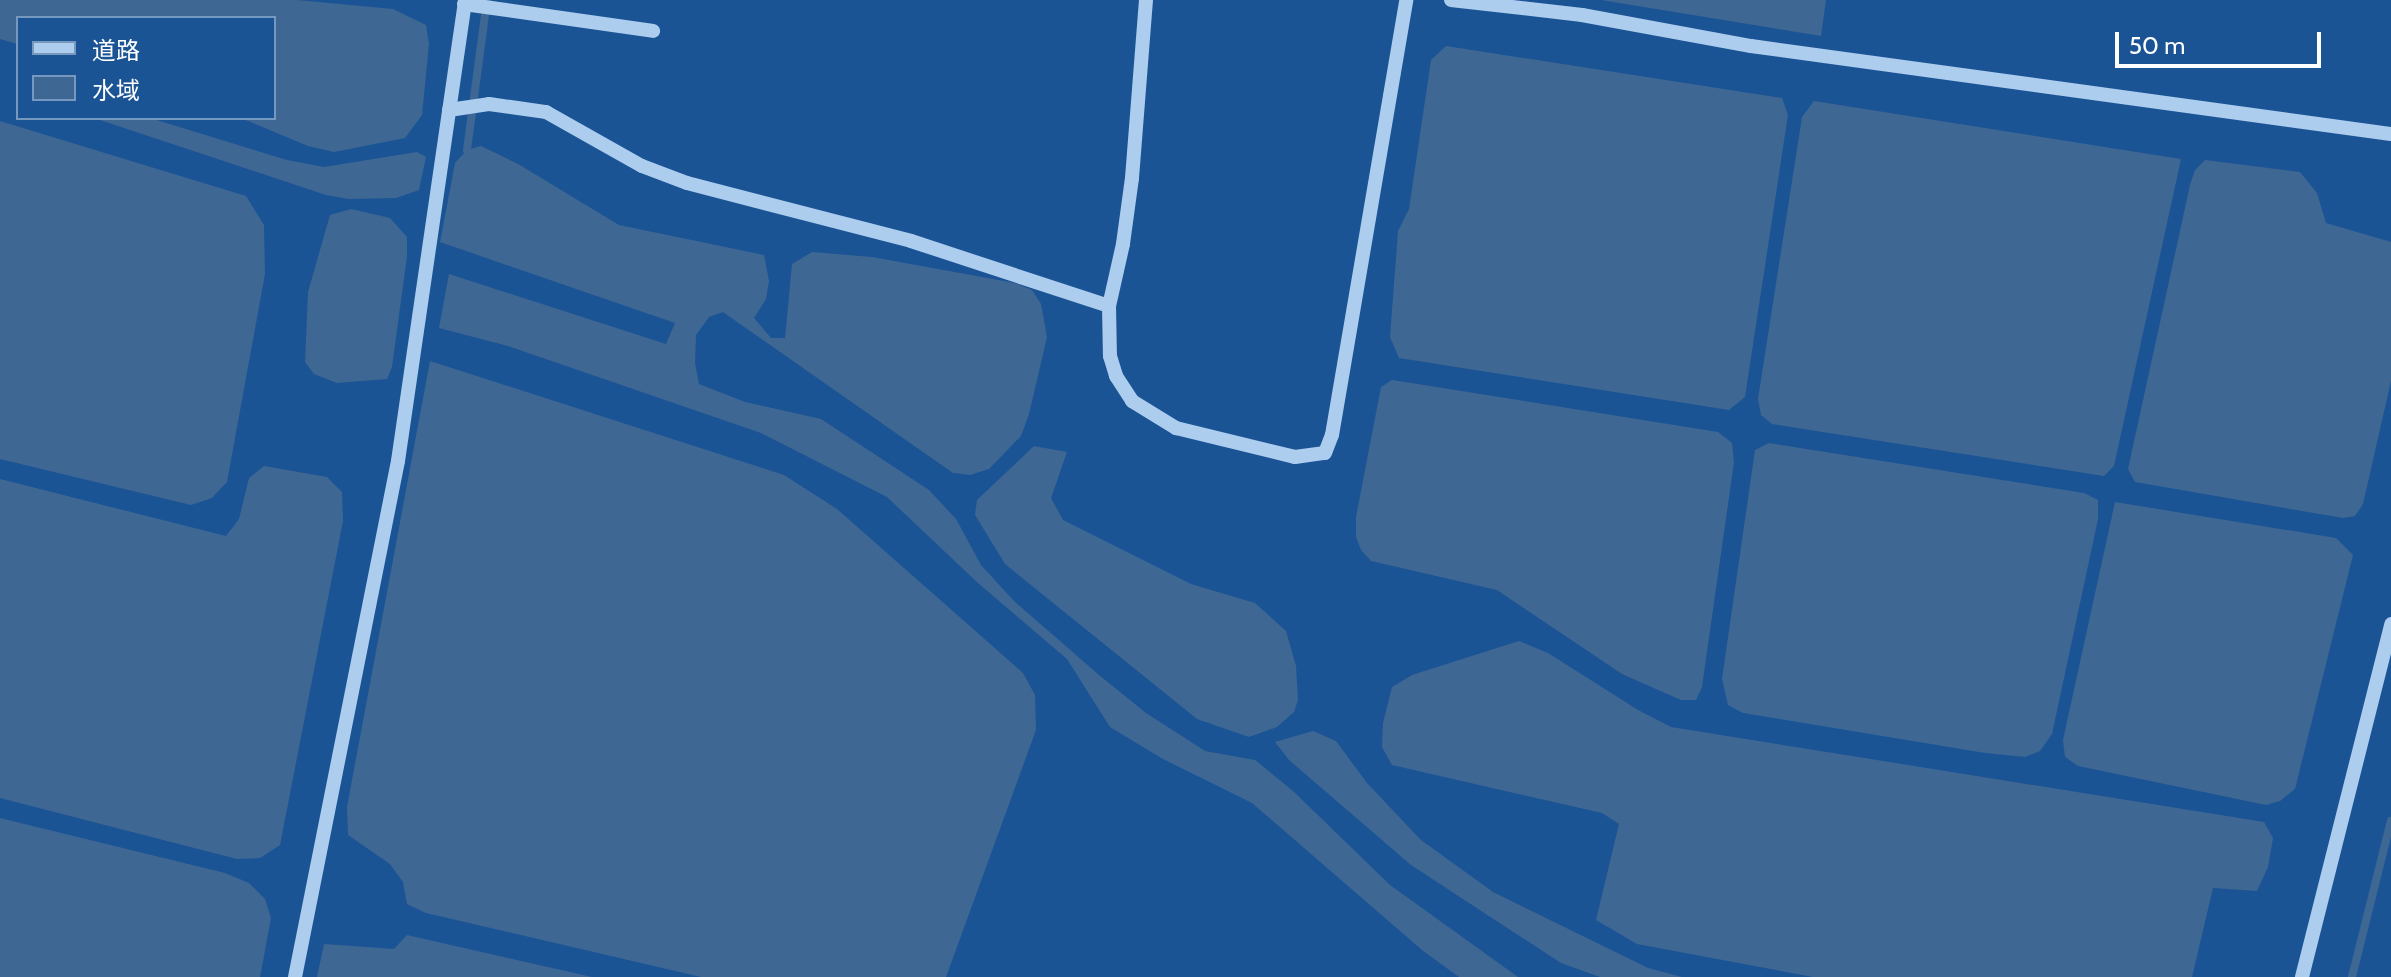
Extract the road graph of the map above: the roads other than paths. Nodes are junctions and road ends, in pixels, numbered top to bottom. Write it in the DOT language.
graph roads {
  1 [pos="1146,0"];
  2 [pos="1406,0"];
  3 [pos="1451,0"];
  4 [pos="464,2"];
  5 [pos="653,31"];
  6 [pos="449,110"];
  7 [pos="2391,134"];
  8 [pos="1109,306"];
  9 [pos="2391,624"];
  10 [pos="295,977"];
  11 [pos="2302,977"];
  1 -- 8 [label="street"];
  2 -- 8 [label="street"];
  3 -- 7 [label="street"];
  4 -- 5 [label="street"];
  4 -- 6 [label="street"];
  6 -- 8 [label="street"];
  6 -- 10 [label="street"];
  9 -- 11 [label="street"];
}
